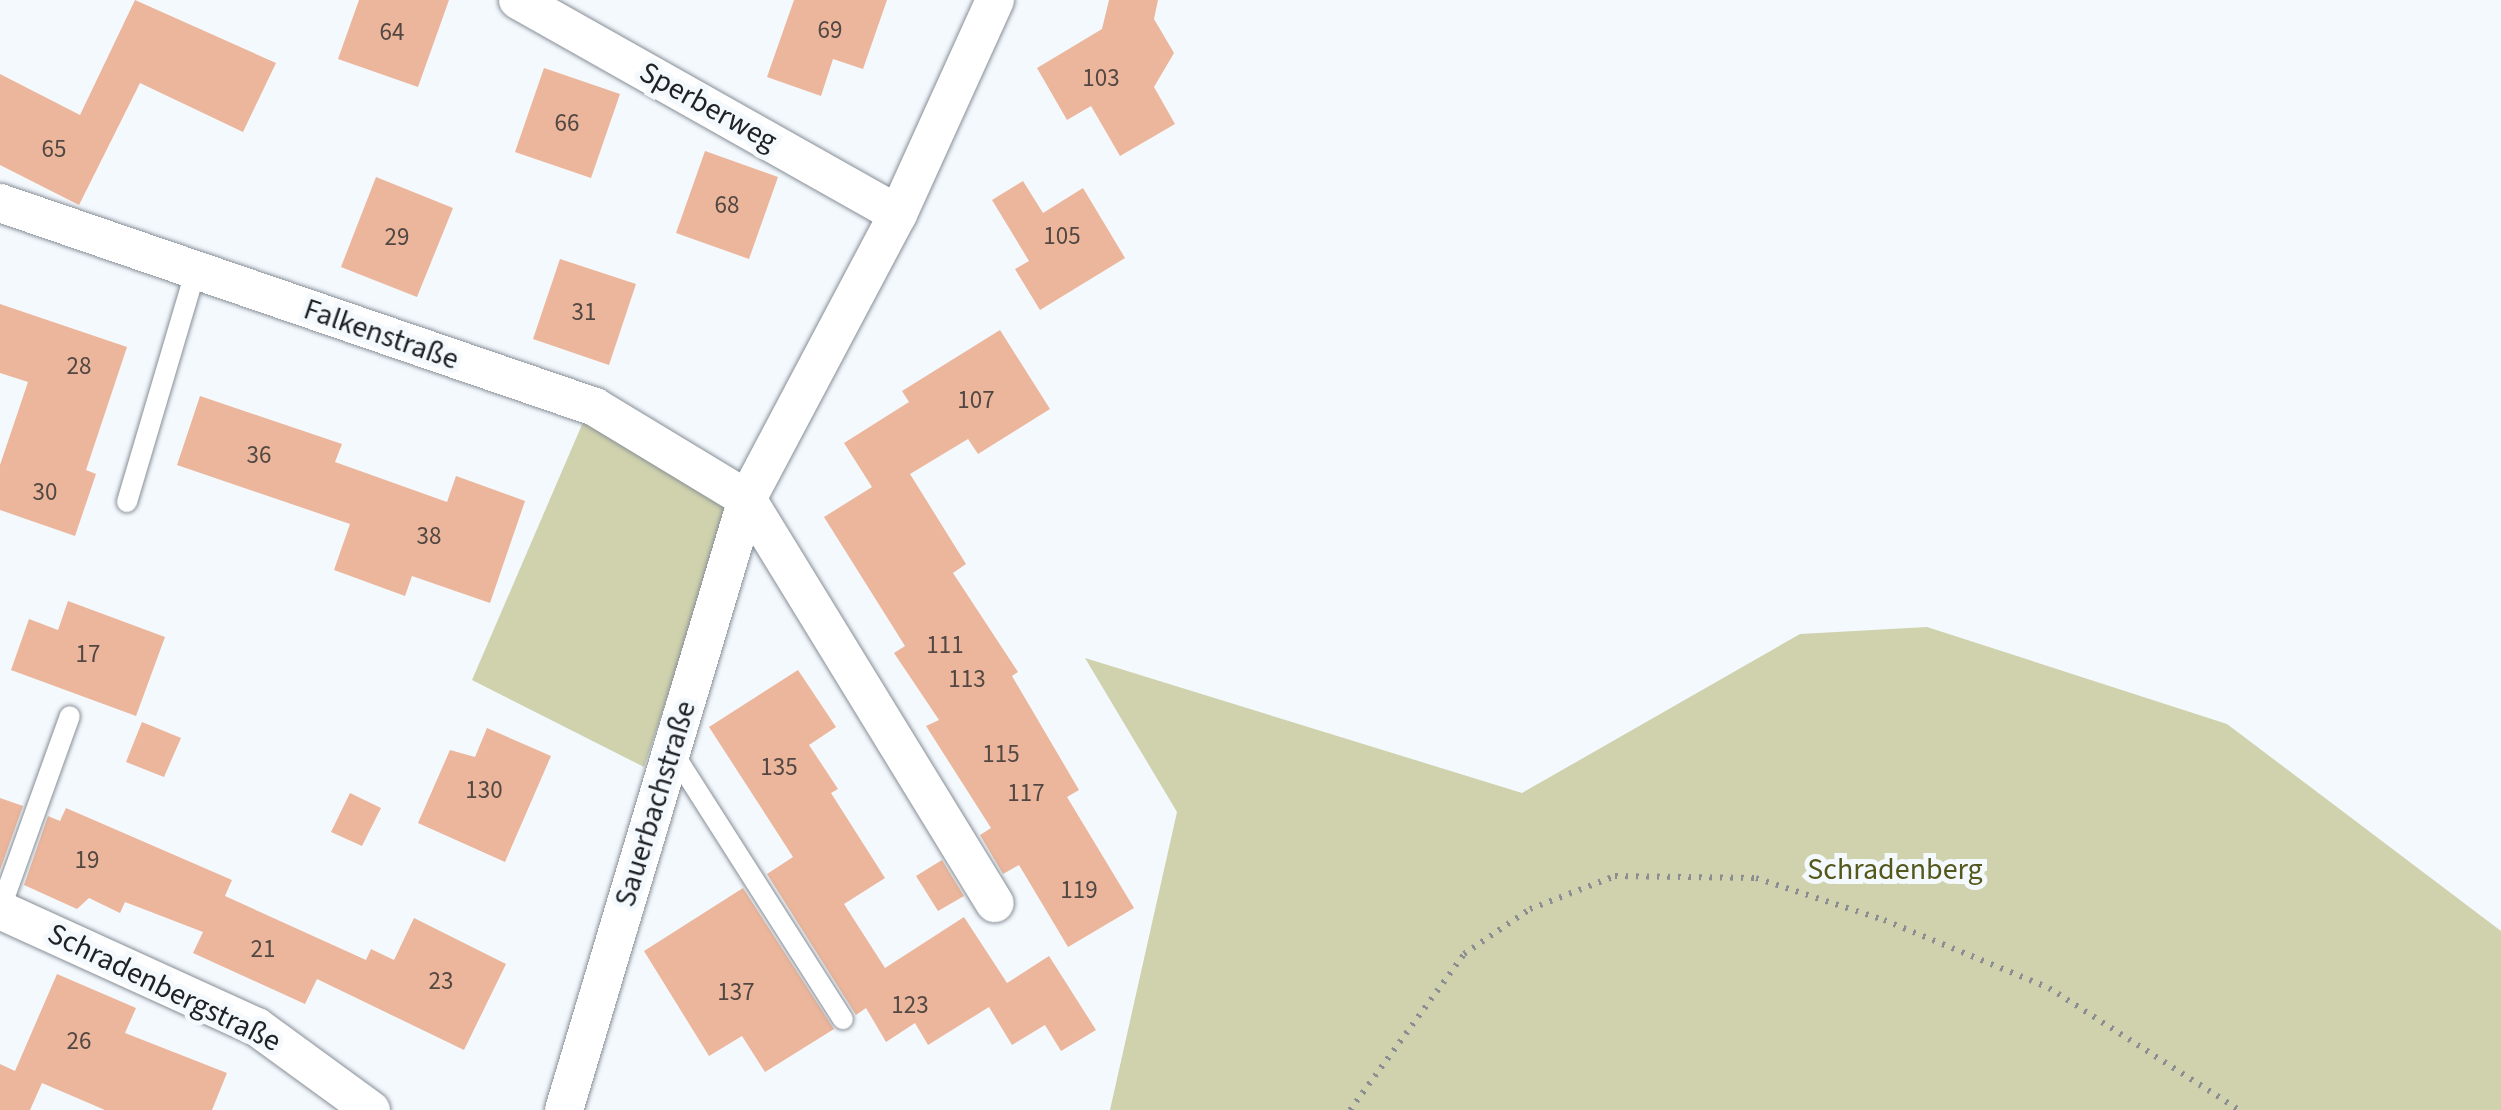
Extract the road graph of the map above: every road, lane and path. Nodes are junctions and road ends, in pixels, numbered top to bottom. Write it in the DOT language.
graph roads {
  1 [pos="518,0"];
  2 [pos="994,0"];
  3 [pos="0,203"];
  4 [pos="898,214"];
  5 [pos="196,272"];
  6 [pos="747,499"];
  7 [pos="127,502"];
  8 [pos="70,716"];
  9 [pos="672,750"];
  10 [pos="995,903"];
  11 [pos="0,910"];
  12 [pos="843,1019"];
  13 [pos="371,1110"];
  14 [pos="564,1110"];
  15 [pos="1350,1110"];
  16 [pos="2239,1110"];
  1 -- 4 [label="street, Sperberweg"];
  2 -- 4 [label="street, Sauerbachstraße"];
  3 -- 5 [label="street, Falkenstraße"];
  4 -- 6 [label="street, Sauerbachstraße"];
  5 -- 6 [label="street, Falkenstraße"];
  5 -- 7 [label="lane"];
  6 -- 9 [label="street, Sauerbachstraße"];
  6 -- 10 [label="street"];
  8 -- 11 [label="lane"];
  9 -- 12 [label="lane"];
  9 -- 14 [label="street, Sauerbachstraße"];
  11 -- 13 [label="street, Schradenbergstraße"];
  15 -- 16 [label="path"];
}
